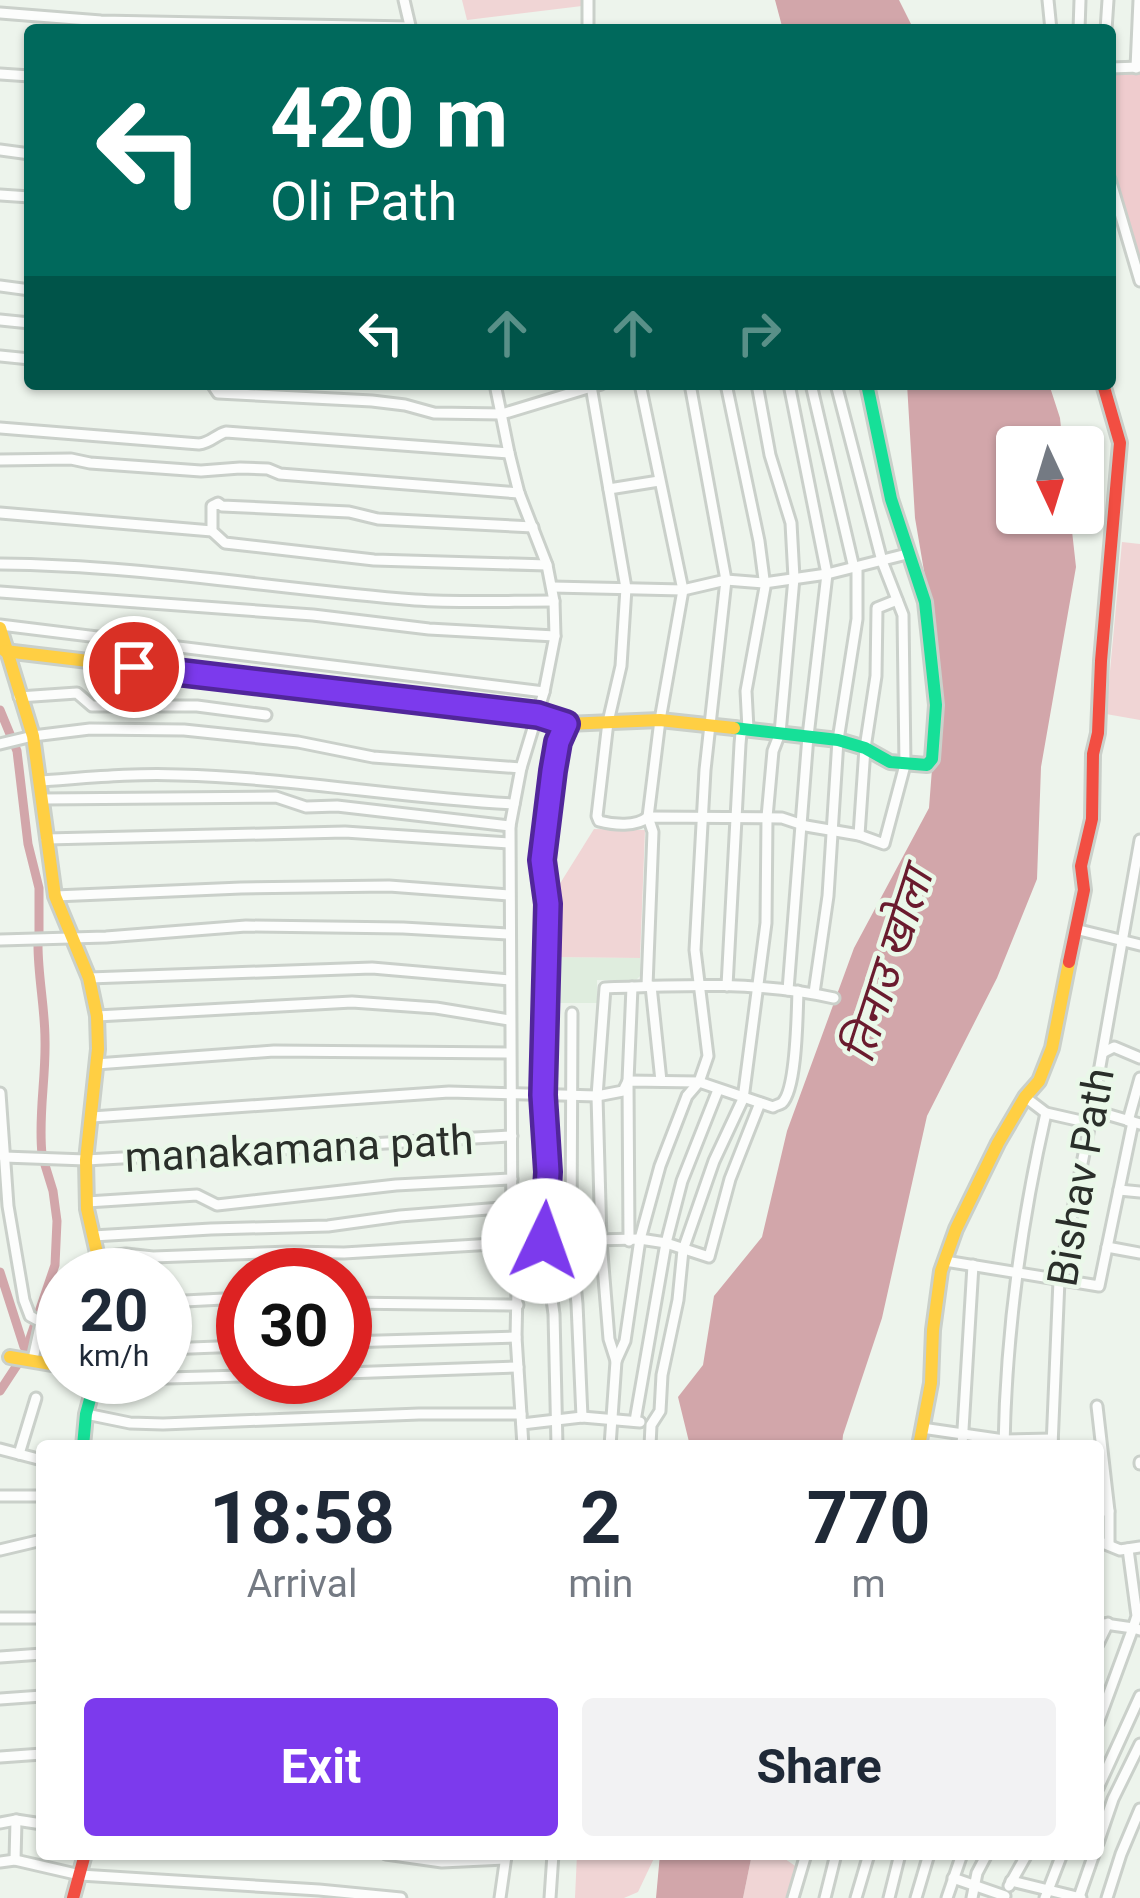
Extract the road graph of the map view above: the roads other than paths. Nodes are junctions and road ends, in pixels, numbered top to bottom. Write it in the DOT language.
graph roads {
  1 [pos="1139,0"];
  2 [pos="0,14"];
  3 [pos="233,24"];
  4 [pos="1138,68"];
  5 [pos="1116,199"];
  6 [pos="1140,280"];
  7 [pos="216,390"];
  8 [pos="496,390"];
  9 [pos="580,390"];
  10 [pos="597,390"];
  11 [pos="641,390"];
  12 [pos="691,390"];
  13 [pos="726,390"];
  14 [pos="758,390"];
  15 [pos="790,390"];
  16 [pos="812,390"];
  17 [pos="838,390"];
  18 [pos="868,390"];
  19 [pos="1105,390"];
  20 [pos="502,414"];
  21 [pos="0,428"];
  22 [pos="508,453"];
  23 [pos="0,460"];
  24 [pos="659,482"];
  25 [pos="609,489"];
  26 [pos="519,493"];
  27 [pos="0,513"];
  28 [pos="533,527"];
  29 [pos="212,531"];
  30 [pos="908,554"];
  31 [pos="881,561"];
  32 [pos="0,564"];
  33 [pos="547,565"];
  34 [pos="855,568"];
  35 [pos="827,574"];
  36 [pos="794,578"];
  37 [pos="726,580"];
  38 [pos="764,584"];
  39 [pos="552,586"];
  40 [pos="626,588"];
  41 [pos="683,590"];
  42 [pos="0,592"];
  43 [pos="897,600"];
  44 [pos="554,602"];
  45 [pos="0,627"];
  46 [pos="554,636"];
  47 [pos="5,651"];
  48 [pos="544,692"];
  49 [pos="19,698"];
  50 [pos="266,715"];
  51 [pos="538,715"];
  52 [pos="660,720"];
  53 [pos="608,722"];
  54 [pos="566,724"];
  55 [pos="711,724"];
  56 [pos="748,729"];
  57 [pos="781,733"];
  58 [pos="808,736"];
  59 [pos="28,738"];
  60 [pos="838,740"];
  61 [pos="0,744"];
  62 [pos="866,748"];
  63 [pos="905,765"];
  64 [pos="521,768"];
  65 [pos="39,781"];
  66 [pos="42,799"];
  67 [pos="514,804"];
  68 [pos="648,817"];
  69 [pos="767,817"];
  70 [pos="702,818"];
  71 [pos="734,818"];
  72 [pos="801,824"];
  73 [pos="509,826"];
  74 [pos="832,831"];
  75 [pos="859,835"];
  76 [pos="46,839"];
  77 [pos="1140,840"];
  78 [pos="509,843"];
  79 [pos="55,896"];
  80 [pos="509,896"];
  81 [pos="1075,929"];
  82 [pos="508,934"];
  83 [pos="72,937"];
  84 [pos="1122,939"];
  85 [pos="0,940"];
  86 [pos="1140,944"];
  87 [pos="89,978"];
  88 [pos="510,980"];
  89 [pos="697,984"];
  90 [pos="649,986"];
  91 [pos="727,986"];
  92 [pos="632,987"];
  93 [pos="756,988"];
  94 [pos="793,991"];
  95 [pos="814,993"];
  96 [pos="834,998"];
  97 [pos="572,1012"];
  98 [pos="97,1016"];
  99 [pos="509,1020"];
  100 [pos="509,1053"];
  101 [pos="1101,1057"];
  102 [pos="1140,1058"];
  103 [pos="96,1064"];
  104 [pos="1140,1078"];
  105 [pos="628,1081"];
  106 [pos="661,1081"];
  107 [pos="699,1082"];
  108 [pos="718,1090"];
  109 [pos="0,1093"];
  110 [pos="510,1095"];
  111 [pos="543,1095"];
  112 [pos="572,1095"];
  113 [pos="597,1096"];
  114 [pos="1024,1096"];
  115 [pos="743,1099"];
  116 [pos="760,1103"];
  117 [pos="1046,1113"];
  118 [pos="1092,1116"];
  119 [pos="92,1117"];
  120 [pos="1134,1123"];
  121 [pos="512,1136"];
  122 [pos="4,1157"];
  123 [pos="86,1160"];
  124 [pos="512,1179"];
  125 [pos="1119,1190"];
  126 [pos="1140,1192"];
  127 [pos="87,1202"];
  128 [pos="512,1207"];
  129 [pos="93,1236"];
  130 [pos="634,1240"];
  131 [pos="544,1241"];
  132 [pos="571,1241"];
  133 [pos="601,1241"];
  134 [pos="666,1243"];
  135 [pos="512,1244"];
  136 [pos="1107,1247"];
  137 [pos="97,1248"];
  138 [pos="683,1250"];
  139 [pos="1140,1252"];
  140 [pos="192,1256"];
  141 [pos="945,1261"];
  142 [pos="973,1265"];
  143 [pos="1015,1272"];
  144 [pos="1060,1280"];
  145 [pos="372,1304"];
  146 [pos="518,1304"];
  147 [pos="36,1319"];
  148 [pos="516,1337"];
  149 [pos="36,1339"];
  150 [pos="372,1341"];
  151 [pos="5,1357"];
  152 [pos="30,1359"];
  153 [pos="36,1360"];
  154 [pos="616,1361"];
  155 [pos="518,1367"];
  156 [pos="372,1371"];
  157 [pos="36,1398"];
  158 [pos="89,1404"];
  159 [pos="1097,1406"];
  160 [pos="86,1414"];
  161 [pos="582,1417"];
  162 [pos="521,1419"];
  163 [pos="610,1419"];
  164 [pos="555,1420"];
  165 [pos="635,1421"];
  166 [pos="651,1425"];
  167 [pos="922,1428"];
  168 [pos="84,1440"];
  169 [pos="523,1440"];
  170 [pos="557,1440"];
  171 [pos="610,1440"];
  172 [pos="650,1440"];
  173 [pos="920,1440"];
  174 [pos="962,1440"];
  175 [pos="1004,1440"];
  176 [pos="1052,1440"];
  177 [pos="1099,1440"];
  178 [pos="0,1448"];
  179 [pos="19,1454"];
  180 [pos="36,1458"];
  181 [pos="0,1496"];
  182 [pos="36,1496"];
  183 [pos="1104,1511"];
  184 [pos="36,1541"];
  185 [pos="1104,1543"];
  186 [pos="1134,1548"];
  187 [pos="0,1550"];
  188 [pos="0,1618"];
  189 [pos="36,1618"];
  190 [pos="1104,1623"];
  191 [pos="1136,1629"];
  192 [pos="36,1654"];
  193 [pos="0,1657"];
  194 [pos="36,1696"];
  195 [pos="1140,1696"];
  196 [pos="0,1699"];
  197 [pos="1104,1708"];
  198 [pos="1140,1744"];
  199 [pos="36,1754"];
  200 [pos="0,1757"];
  201 [pos="1104,1775"];
  202 [pos="1140,1809"];
  203 [pos="16,1820"];
  204 [pos="0,1823"];
  205 [pos="36,1823"];
  206 [pos="1104,1825"];
  207 [pos="15,1860"];
  208 [pos="84,1860"];
  209 [pos="428,1860"];
  210 [pos="463,1860"];
  211 [pos="505,1860"];
  212 [pos="553,1860"];
  213 [pos="804,1860"];
  214 [pos="834,1860"];
  215 [pos="867,1860"];
  216 [pos="898,1860"];
  217 [pos="927,1860"];
  218 [pos="960,1860"];
  219 [pos="985,1860"];
  220 [pos="1023,1860"];
  221 [pos="1060,1860"];
  222 [pos="1092,1860"];
  223 [pos="0,1862"];
  224 [pos="80,1875"];
  225 [pos="953,1878"];
  226 [pos="1011,1881"];
  227 [pos="974,1886"];
  228 [pos="1047,1894"];
  229 [pos="1004,1897"];
  230 [pos="73,1898"];
  231 [pos="401,1898"];
  232 [pos="500,1898"];
  233 [pos="550,1898"];
  234 [pos="794,1898"];
  235 [pos="825,1898"];
  236 [pos="856,1898"];
  237 [pos="889,1898"];
  238 [pos="916,1898"];
  239 [pos="947,1898"];
  240 [pos="973,1898"];
  241 [pos="1078,1898"];
  242 [pos="1107,1898"];
  1 -- 4 [label="street"];
  2 -- 3 [label="street"];
  5 -- 6 [label="street"];
  7 -- 20 [label="street"];
  8 -- 20 [label="street"];
  9 -- 20 [label="street"];
  10 -- 25 [label="street"];
  11 -- 24 [label="street"];
  12 -- 37 [label="street"];
  13 -- 38 [label="street"];
  14 -- 36 [label="street"];
  15 -- 35 [label="street"];
  16 -- 34 [label="street"];
  17 -- 31 [label="street"];
  18 -- 30 [label="street"];
  19 -- 81 [label="street"];
  20 -- 22 [label="street"];
  21 -- 22 [label="street"];
  22 -- 26 [label="street"];
  23 -- 26 [label="street"];
  24 -- 25 [label="street"];
  24 -- 41 [label="street"];
  25 -- 40 [label="street"];
  26 -- 28 [label="street"];
  27 -- 29 [label="street"];
  28 -- 29 [label="street"];
  28 -- 33 [label="street"];
  29 -- 33 [label="street"];
  30 -- 31 [label="street"];
  30 -- 63 [label="street"];
  31 -- 34 [label="street"];
  31 -- 43 [label="street"];
  32 -- 44 [label="street"];
  33 -- 39 [label="street"];
  34 -- 35 [label="street"];
  34 -- 60 [label="street"];
  35 -- 36 [label="street"];
  35 -- 58 [label="street"];
  36 -- 38 [label="street"];
  36 -- 57 [label="street"];
  37 -- 38 [label="street"];
  37 -- 41 [label="street"];
  37 -- 55 [label="street"];
  38 -- 56 [label="street"];
  39 -- 40 [label="street"];
  39 -- 44 [label="street"];
  40 -- 41 [label="street"];
  40 -- 53 [label="street"];
  41 -- 52 [label="street"];
  42 -- 46 [label="street"];
  43 -- 62 [label="street"];
  43 -- 63 [label="street"];
  44 -- 46 [label="street"];
  45 -- 47 [label="street"];
  45 -- 48 [label="street"];
  46 -- 48 [label="street"];
  47 -- 49 [label="street"];
  47 -- 51 [label="street"];
  48 -- 51 [label="street"];
  49 -- 50 [label="street"];
  49 -- 59 [label="street"];
  51 -- 54 [label="street"];
  51 -- 64 [label="street"];
  52 -- 53 [label="street"];
  52 -- 55 [label="street"];
  52 -- 68 [label="street"];
  53 -- 54 [label="street"];
  53 -- 68 [label="street"];
  54 -- 111 [label="street"];
  55 -- 56 [label="street"];
  55 -- 70 [label="street"];
  56 -- 57 [label="street"];
  56 -- 71 [label="street"];
  57 -- 58 [label="street"];
  57 -- 69 [label="street"];
  58 -- 60 [label="street"];
  58 -- 72 [label="street"];
  59 -- 61 [label="street"];
  59 -- 64 [label="street"];
  59 -- 65 [label="street"];
  60 -- 62 [label="street"];
  60 -- 74 [label="street"];
  62 -- 63 [label="street"];
  62 -- 75 [label="street"];
  63 -- 75 [label="street"];
  64 -- 67 [label="street"];
  65 -- 66 [label="street"];
  65 -- 67 [label="street"];
  66 -- 73 [label="street"];
  66 -- 76 [label="street"];
  67 -- 73 [label="street"];
  68 -- 70 [label="street"];
  68 -- 90 [label="street"];
  69 -- 71 [label="street"];
  69 -- 72 [label="street"];
  69 -- 93 [label="street"];
  70 -- 71 [label="street"];
  70 -- 89 [label="street"];
  71 -- 91 [label="street"];
  72 -- 74 [label="street"];
  72 -- 94 [label="street"];
  73 -- 78 [label="street"];
  74 -- 75 [label="street"];
  74 -- 95 [label="street"];
  76 -- 78 [label="street"];
  76 -- 79 [label="street"];
  77 -- 84 [label="street, Bishav Path"];
  78 -- 80 [label="street"];
  79 -- 80 [label="street"];
  79 -- 83 [label="street"];
  80 -- 82 [label="street"];
  81 -- 84 [label="street"];
  81 -- 114 [label="street"];
  82 -- 83 [label="street"];
  82 -- 88 [label="street"];
  83 -- 85 [label="street"];
  83 -- 87 [label="street"];
  84 -- 86 [label="street"];
  84 -- 101 [label="street, Bishav Path"];
  87 -- 88 [label="street"];
  87 -- 98 [label="street"];
  88 -- 99 [label="street"];
  89 -- 90 [label="street"];
  89 -- 91 [label="street"];
  89 -- 107 [label="street"];
  90 -- 92 [label="street"];
  90 -- 106 [label="street"];
  91 -- 93 [label="street"];
  92 -- 105 [label="street"];
  92 -- 113 [label="street"];
  93 -- 94 [label="street"];
  93 -- 115 [label="street"];
  94 -- 95 [label="street"];
  94 -- 116 [label="street"];
  95 -- 96 [label="street"];
  97 -- 112 [label="street"];
  98 -- 99 [label="street"];
  98 -- 103 [label="street"];
  99 -- 100 [label="street"];
  100 -- 103 [label="street"];
  100 -- 110 [label="street"];
  101 -- 102 [label="street"];
  101 -- 118 [label="street, Bishav Path"];
  103 -- 119 [label="street"];
  104 -- 120 [label="street"];
  105 -- 106 [label="street"];
  105 -- 113 [label="street"];
  105 -- 130 [label="street"];
  106 -- 107 [label="street"];
  107 -- 108 [label="street"];
  107 -- 130 [label="street"];
  108 -- 115 [label="street"];
  108 -- 134 [label="street"];
  109 -- 122 [label="street"];
  110 -- 111 [label="street"];
  110 -- 119 [label="street"];
  110 -- 121 [label="street"];
  111 -- 112 [label="street"];
  111 -- 131 [label="street"];
  112 -- 113 [label="street"];
  112 -- 132 [label="street"];
  113 -- 133 [label="street"];
  114 -- 117 [label="street"];
  114 -- 141 [label="street"];
  115 -- 116 [label="street"];
  115 -- 138 [label="street"];
  116 -- 138 [label="street"];
  117 -- 118 [label="street"];
  117 -- 143 [label="street"];
  118 -- 120 [label="street"];
  118 -- 144 [label="street, Bishav Path"];
  119 -- 123 [label="street"];
  120 -- 125 [label="street"];
  121 -- 123 [label="street, manakamana path"];
  121 -- 124 [label="street"];
  122 -- 123 [label="street, manakamana path"];
  122 -- 147 [label="street"];
  123 -- 127 [label="street"];
  124 -- 127 [label="street"];
  124 -- 128 [label="street"];
  125 -- 126 [label="street"];
  125 -- 136 [label="street"];
  127 -- 129 [label="street"];
  128 -- 129 [label="street"];
  128 -- 135 [label="street"];
  129 -- 137 [label="street"];
  130 -- 133 [label="street"];
  130 -- 134 [label="street"];
  130 -- 154 [label="street"];
  131 -- 132 [label="street"];
  131 -- 135 [label="street"];
  131 -- 164 [label="street"];
  132 -- 133 [label="street"];
  132 -- 161 [label="street"];
  133 -- 154 [label="street"];
  134 -- 138 [label="street"];
  134 -- 165 [label="street"];
  135 -- 140 [label="street"];
  135 -- 146 [label="street"];
  136 -- 139 [label="street"];
  136 -- 144 [label="street"];
  138 -- 166 [label="street"];
  141 -- 142 [label="street"];
  141 -- 167 [label="street"];
  142 -- 143 [label="street"];
  142 -- 174 [label="street"];
  143 -- 144 [label="street"];
  143 -- 175 [label="street"];
  144 -- 176 [label="street, Bishav Path"];
  145 -- 146 [label="street"];
  146 -- 148 [label="street"];
  148 -- 150 [label="street"];
  148 -- 155 [label="street"];
  149 -- 152 [label="street"];
  151 -- 152 [label="street"];
  152 -- 153 [label="street"];
  154 -- 163 [label="street"];
  155 -- 156 [label="street"];
  155 -- 162 [label="street"];
  157 -- 179 [label="street"];
  158 -- 160 [label="street"];
  159 -- 177 [label="street"];
  160 -- 162 [label="street"];
  160 -- 168 [label="street"];
  161 -- 163 [label="street"];
  161 -- 164 [label="street"];
  162 -- 164 [label="street"];
  162 -- 169 [label="street"];
  163 -- 165 [label="street"];
  163 -- 171 [label="street"];
  164 -- 170 [label="street"];
  165 -- 166 [label="street"];
  166 -- 172 [label="street"];
  167 -- 173 [label="street"];
  167 -- 174 [label="street"];
  178 -- 179 [label="street"];
  179 -- 180 [label="street"];
  181 -- 182 [label="street"];
  183 -- 185 [label="street"];
  184 -- 187 [label="street"];
  185 -- 186 [label="street"];
  186 -- 191 [label="street"];
  188 -- 189 [label="street"];
  190 -- 191 [label="street"];
  191 -- 197 [label="street"];
  192 -- 193 [label="street"];
  194 -- 196 [label="street"];
  195 -- 201 [label="street"];
  198 -- 206 [label="street"];
  199 -- 200 [label="street"];
  202 -- 242 [label="street"];
  203 -- 204 [label="street"];
  203 -- 205 [label="street"];
  203 -- 207 [label="street"];
  207 -- 223 [label="street"];
  207 -- 224 [label="street"];
  208 -- 224 [label="street"];
  209 -- 210 [label="street"];
  211 -- 232 [label="street"];
  212 -- 233 [label="street"];
  213 -- 234 [label="street"];
  214 -- 235 [label="street"];
  215 -- 236 [label="street"];
  216 -- 237 [label="street"];
  217 -- 238 [label="street"];
  218 -- 225 [label="street"];
  219 -- 227 [label="street"];
  220 -- 226 [label="street"];
  221 -- 228 [label="street"];
  222 -- 241 [label="street"];
  224 -- 230 [label="street"];
  224 -- 231 [label="street"];
  225 -- 227 [label="street"];
  225 -- 239 [label="street"];
  226 -- 228 [label="street"];
  226 -- 229 [label="street"];
  227 -- 229 [label="street"];
  227 -- 240 [label="street"];
  228 -- 241 [label="street"];
}
